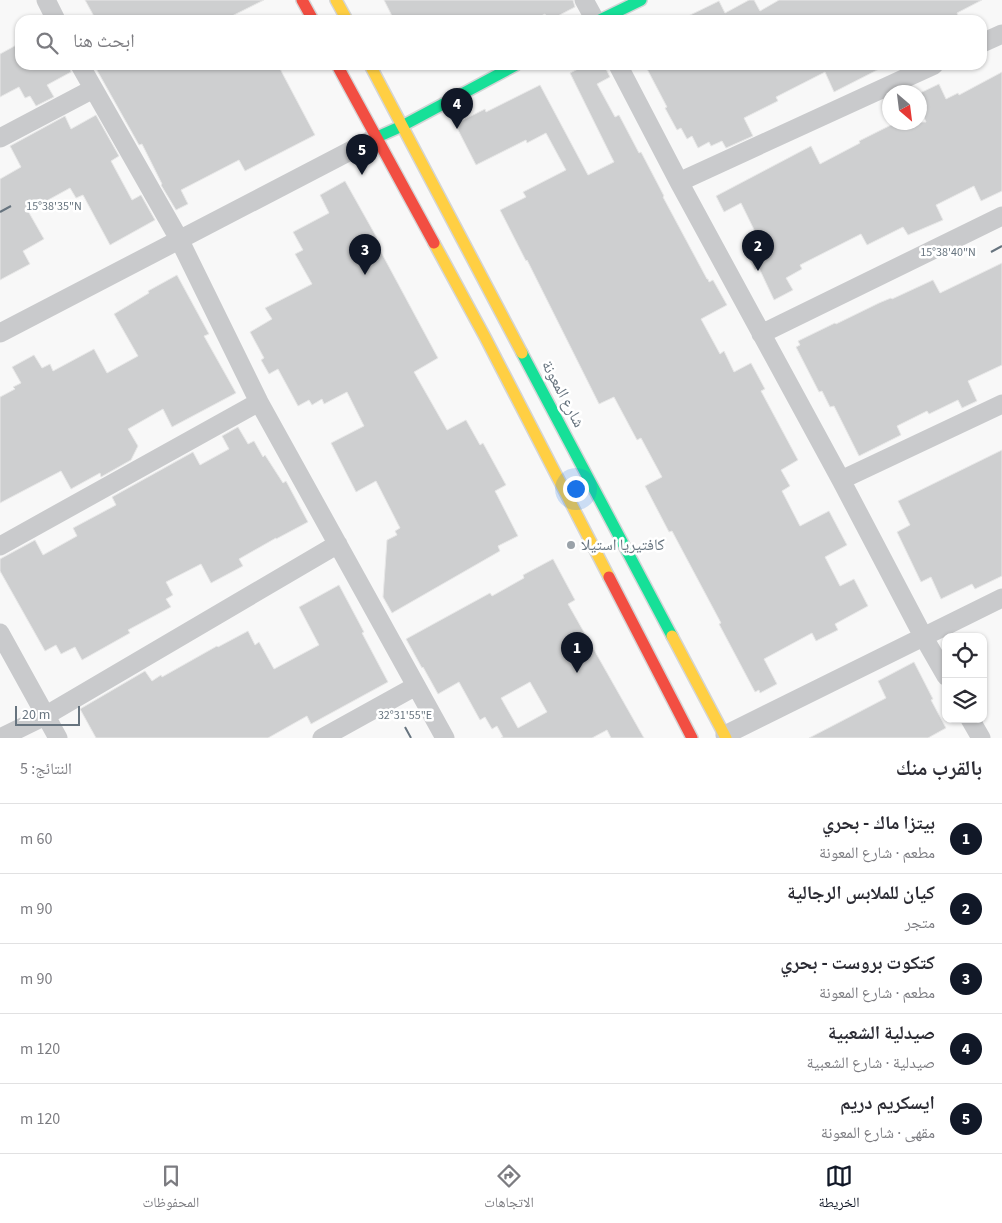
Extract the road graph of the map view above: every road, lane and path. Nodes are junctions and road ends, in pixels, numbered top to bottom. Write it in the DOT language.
graph roads {
  1 [pos="46,0"];
  2 [pos="302,0"];
  3 [pos="336,0"];
  4 [pos="584,0"];
  5 [pos="641,0"];
  6 [pos="54,15"];
  7 [pos="310,15"];
  8 [pos="344,15"];
  9 [pos="592,15"];
  10 [pos="610,15"];
  11 [pos="1002,34"];
  12 [pos="987,41"];
  13 [pos="83,70"];
  14 [pos="340,70"];
  15 [pos="373,70"];
  16 [pos="507,70"];
  17 [pos="621,70"];
  18 [pos="923,70"];
  19 [pos="93,89"];
  20 [pos="402,126"];
  21 [pos="0,138"];
  22 [pos="375,138"];
  23 [pos="679,182"];
  24 [pos="1002,216"];
  25 [pos="179,239"];
  26 [pos="0,333"];
  27 [pos="761,334"];
  28 [pos="259,402"];
  29 [pos="1002,404"];
  30 [pos="841,480"];
  31 [pos="338,544"];
  32 [pos="0,546"];
  33 [pos="1002,598"];
  34 [pos="0,633"];
  35 [pos="923,636"];
  36 [pos="942,669"];
  37 [pos="416,686"];
  38 [pos="45,716"];
  39 [pos="972,723"];
  40 [pos="690,737"];
  41 [pos="726,737"];
  42 [pos="0,738"];
  43 [pos="58,738"];
  44 [pos="322,738"];
  45 [pos="444,738"];
  46 [pos="981,738"];
  1 -- 6 [label="street"];
  2 -- 7 [label="main road"];
  3 -- 8 [label="main road"];
  4 -- 9 [label="street"];
  5 -- 10 [label="main road"];
  11 -- 12 [label="street"];
  13 -- 19 [label="street"];
  14 -- 22 [label="main road"];
  15 -- 20 [label="main road, شارع المعونة"];
  16 -- 20 [label="main road"];
  17 -- 23 [label="street"];
  18 -- 23 [label="street"];
  19 -- 21 [label="street"];
  19 -- 25 [label="street"];
  20 -- 22 [label="main road"];
  20 -- 41 [label="main road, شارع المعونة"];
  22 -- 25 [label="street"];
  22 -- 40 [label="main road"];
  23 -- 27 [label="street"];
  24 -- 27 [label="street"];
  25 -- 26 [label="street"];
  25 -- 28 [label="street"];
  27 -- 30 [label="street"];
  28 -- 31 [label="street"];
  28 -- 32 [label="street"];
  29 -- 30 [label="street"];
  30 -- 35 [label="street"];
  31 -- 37 [label="street"];
  31 -- 38 [label="street"];
  33 -- 35 [label="street"];
  34 -- 38 [label="street"];
  35 -- 36 [label="street"];
  35 -- 41 [label="street"];
  37 -- 44 [label="street"];
  37 -- 45 [label="street"];
  38 -- 42 [label="street"];
  38 -- 43 [label="street"];
  39 -- 46 [label="street"];
}
